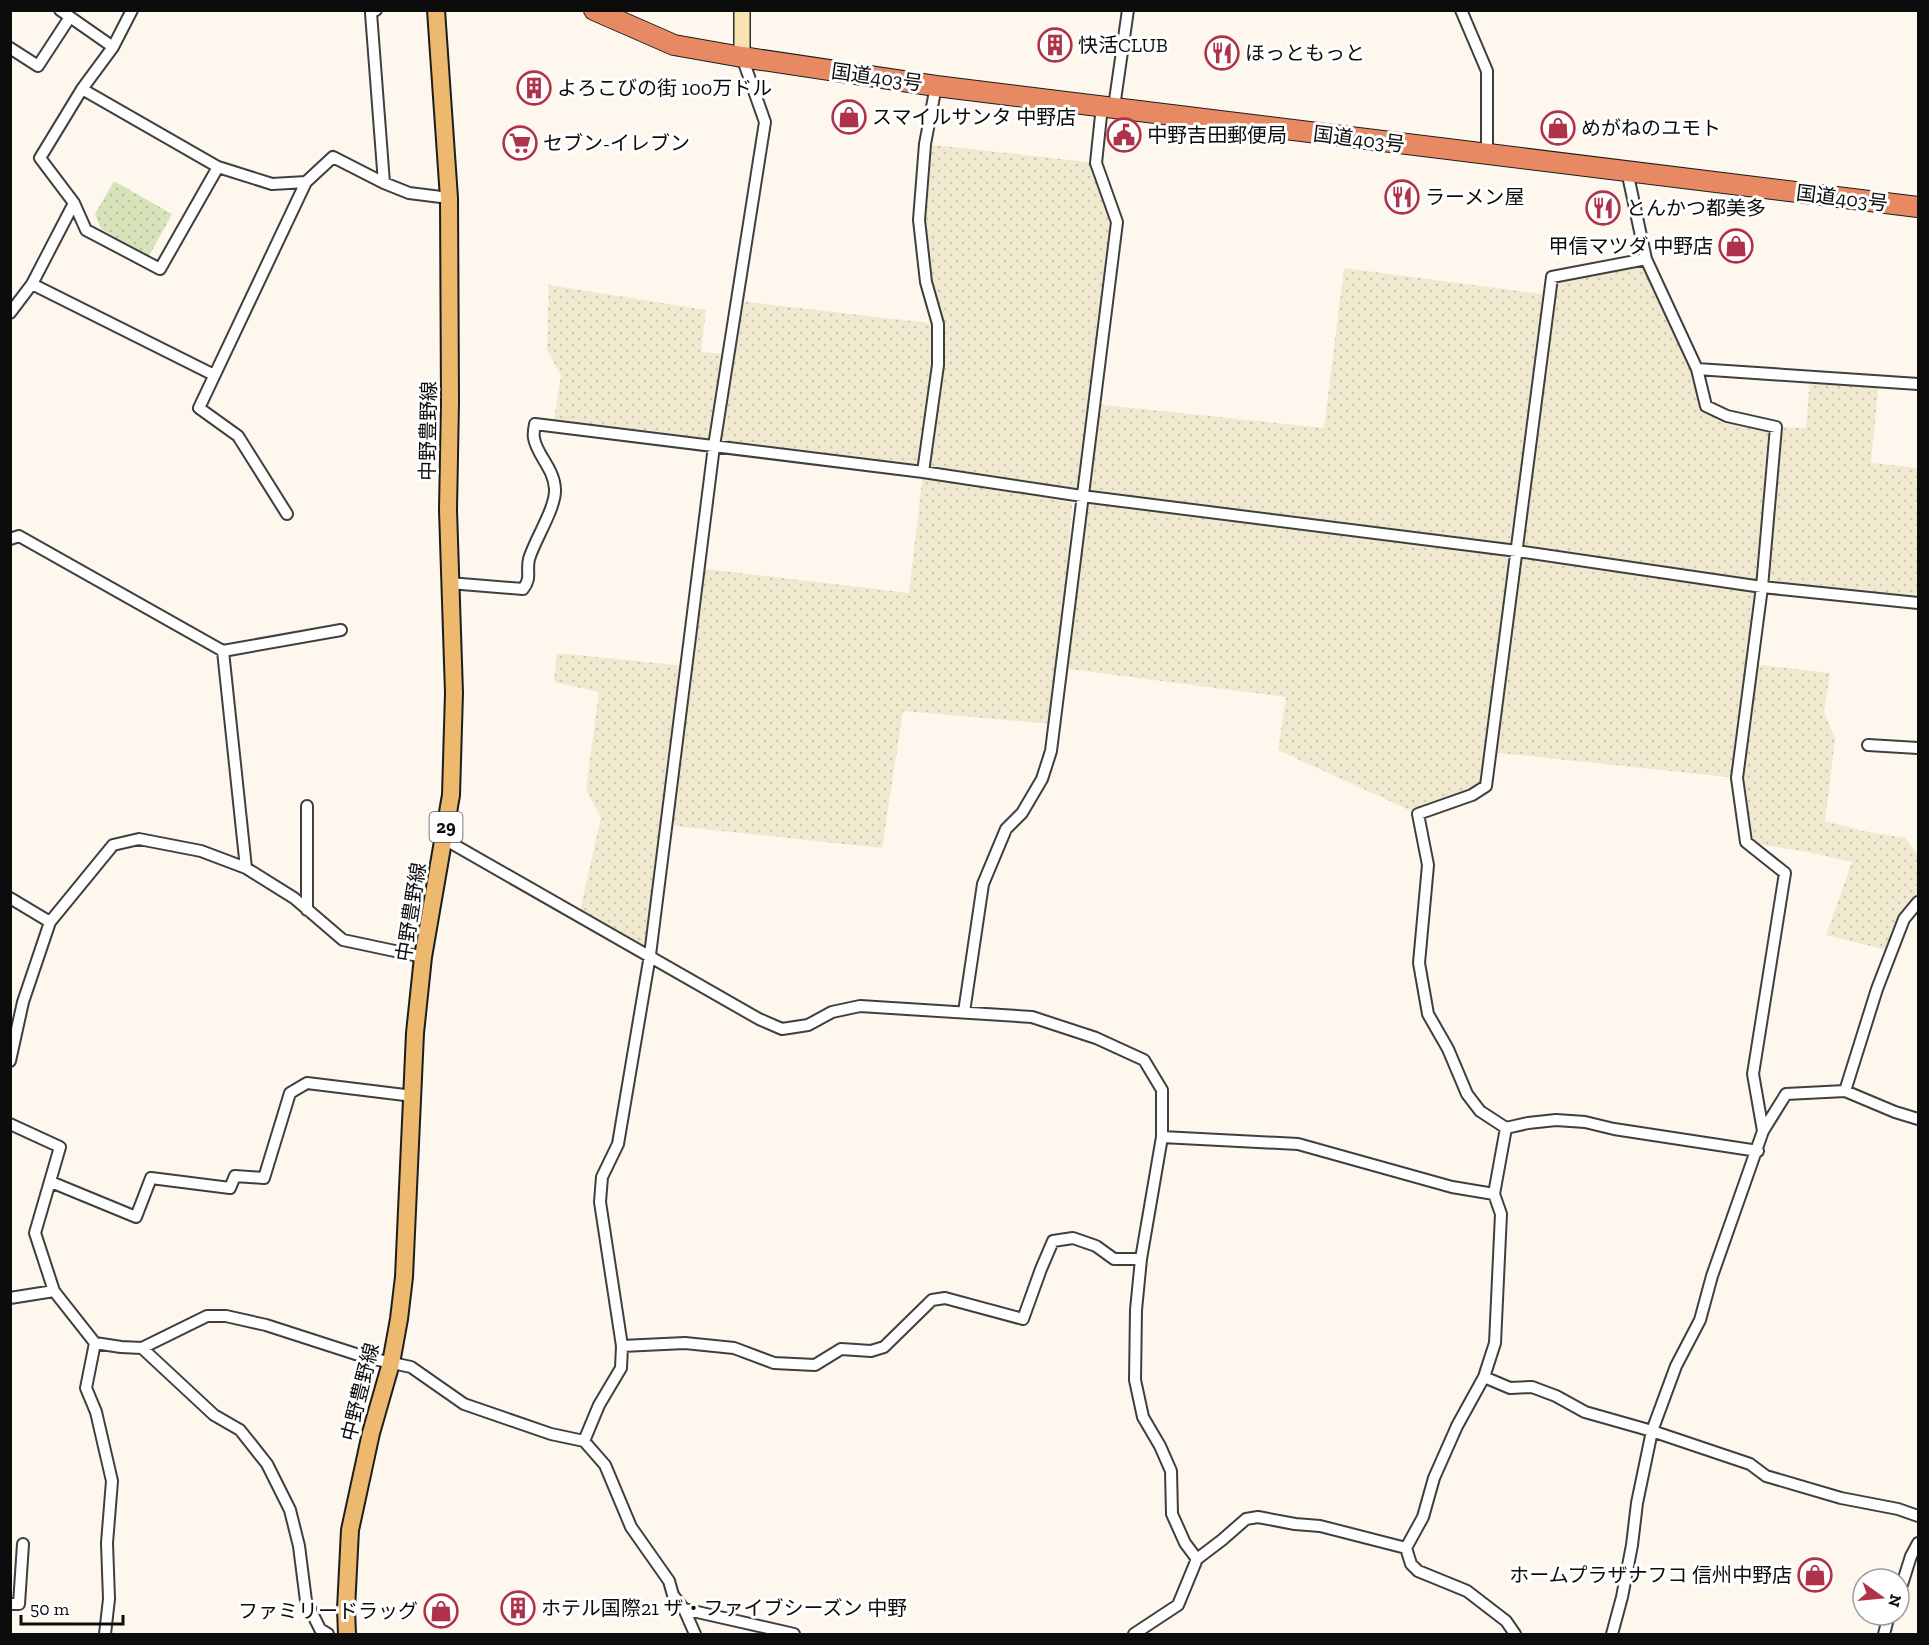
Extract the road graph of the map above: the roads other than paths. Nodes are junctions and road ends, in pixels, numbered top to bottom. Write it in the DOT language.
graph roads {
  1 [pos="60,10"];
  2 [pos="132,10"];
  3 [pos="376,10"];
  4 [pos="436,10"];
  5 [pos="594,10"];
  6 [pos="742,10"];
  7 [pos="1128,10"];
  8 [pos="1461,10"];
  9 [pos="70,17"];
  10 [pos="113,47"];
  11 [pos="10,48"];
  12 [pos="742,57"];
  13 [pos="936,86"];
  14 [pos="82,89"];
  15 [pos="1108,107"];
  16 [pos="1487,155"];
  17 [pos="218,167"];
  18 [pos="1627,171"];
  19 [pos="306,182"];
  20 [pos="384,183"];
  21 [pos="449,198"];
  22 [pos="74,203"];
  23 [pos="1918,207"];
  24 [pos="1646,259"];
  25 [pos="32,284"];
  26 [pos="10,313"];
  27 [pos="1697,369"];
  28 [pos="214,375"];
  29 [pos="1918,384"];
  30 [pos="714,446"];
  31 [pos="923,472"];
  32 [pos="1082,496"];
  33 [pos="287,514"];
  34 [pos="10,540"];
  35 [pos="1517,551"];
  36 [pos="449,583"];
  37 [pos="1762,587"];
  38 [pos="1918,603"];
  39 [pos="341,630"];
  40 [pos="224,651"];
  41 [pos="1868,745"];
  42 [pos="1918,748"];
  43 [pos="307,806"];
  44 [pos="444,839"];
  45 [pos="246,868"];
  46 [pos="10,898"];
  47 [pos="1918,902"];
  48 [pos="307,910"];
  49 [pos="50,922"];
  50 [pos="650,955"];
  51 [pos="423,957"];
  52 [pos="964,1012"];
  53 [pos="10,1061"];
  54 [pos="1845,1091"];
  55 [pos="413,1096"];
  56 [pos="1918,1119"];
  57 [pos="10,1124"];
  58 [pos="1506,1128"];
  59 [pos="1763,1131"];
  60 [pos="1162,1137"];
  61 [pos="1758,1150"];
  62 [pos="51,1182"];
  63 [pos="1494,1194"];
  64 [pos="1141,1259"];
  65 [pos="54,1291"];
  66 [pos="10,1298"];
  67 [pos="95,1342"];
  68 [pos="622,1346"];
  69 [pos="142,1348"];
  70 [pos="391,1363"];
  71 [pos="1484,1377"];
  72 [pos="1652,1431"];
  73 [pos="584,1441"];
  74 [pos="1918,1516"];
  75 [pos="1918,1543"];
  76 [pos="23,1544"];
  77 [pos="1406,1548"];
  78 [pos="1197,1559"];
  79 [pos="1908,1567"];
  80 [pos="10,1604"];
  81 [pos="684,1609"];
  82 [pos="105,1635"];
  83 [pos="328,1635"];
  84 [pos="347,1635"];
  85 [pos="695,1635"];
  86 [pos="794,1635"];
  87 [pos="1134,1635"];
  88 [pos="1515,1635"];
  89 [pos="1612,1635"];
  1 -- 9 [label="street"];
  2 -- 10 [label="street"];
  3 -- 20 [label="street"];
  4 -- 21 [label="main road, 中野豊野線 / 29"];
  5 -- 12 [label="highway, 国道403号"];
  6 -- 12 [label="street"];
  7 -- 15 [label="street"];
  8 -- 16 [label="street"];
  9 -- 10 [label="street"];
  9 -- 11 [label="street"];
  10 -- 14 [label="street"];
  12 -- 13 [label="highway, 国道403号"];
  12 -- 30 [label="street"];
  13 -- 15 [label="highway, 国道403号"];
  13 -- 31 [label="street"];
  14 -- 17 [label="street"];
  14 -- 22 [label="street"];
  15 -- 16 [label="highway, 国道403号"];
  15 -- 32 [label="street"];
  16 -- 18 [label="highway, 国道403号"];
  17 -- 19 [label="street"];
  17 -- 22 [label="street"];
  18 -- 23 [label="highway, 国道403号"];
  18 -- 24 [label="street"];
  19 -- 20 [label="street"];
  19 -- 28 [label="street"];
  20 -- 21 [label="street"];
  21 -- 36 [label="main road, 中野豊野線 / 29"];
  22 -- 25 [label="street"];
  24 -- 27 [label="street"];
  24 -- 35 [label="street"];
  25 -- 26 [label="street"];
  25 -- 28 [label="street"];
  27 -- 29 [label="street"];
  27 -- 37 [label="street"];
  28 -- 33 [label="street"];
  30 -- 31 [label="street"];
  30 -- 36 [label="street"];
  30 -- 50 [label="street"];
  31 -- 32 [label="street"];
  32 -- 35 [label="street"];
  32 -- 52 [label="street"];
  34 -- 40 [label="street"];
  35 -- 37 [label="street"];
  35 -- 58 [label="street"];
  36 -- 44 [label="main road, 中野豊野線 / 29"];
  37 -- 38 [label="street"];
  37 -- 59 [label="street"];
  39 -- 40 [label="street"];
  40 -- 45 [label="street"];
  41 -- 42 [label="street"];
  43 -- 48 [label="street"];
  44 -- 50 [label="street"];
  44 -- 51 [label="main road, 中野豊野線 / 29"];
  45 -- 48 [label="street"];
  45 -- 49 [label="street"];
  46 -- 49 [label="street"];
  47 -- 54 [label="street"];
  48 -- 51 [label="street"];
  49 -- 53 [label="street"];
  50 -- 52 [label="street"];
  50 -- 68 [label="street"];
  51 -- 55 [label="main road, 中野豊野線 / 29"];
  52 -- 60 [label="street"];
  54 -- 56 [label="street"];
  54 -- 59 [label="street"];
  55 -- 62 [label="street"];
  55 -- 70 [label="main road, 中野豊野線 / 29"];
  57 -- 62 [label="street"];
  58 -- 61 [label="street"];
  58 -- 63 [label="street"];
  59 -- 61 [label="street"];
  60 -- 63 [label="street"];
  60 -- 64 [label="street"];
  61 -- 72 [label="street"];
  62 -- 65 [label="street"];
  63 -- 71 [label="street"];
  64 -- 68 [label="street"];
  64 -- 78 [label="street"];
  65 -- 66 [label="street"];
  65 -- 67 [label="street"];
  67 -- 69 [label="street"];
  67 -- 82 [label="street"];
  68 -- 73 [label="street"];
  69 -- 70 [label="street"];
  69 -- 83 [label="street"];
  70 -- 73 [label="street"];
  70 -- 84 [label="main road, 中野豊野線 / 29"];
  71 -- 72 [label="street"];
  71 -- 77 [label="street"];
  72 -- 74 [label="street"];
  72 -- 89 [label="street"];
  73 -- 81 [label="street"];
  75 -- 79 [label="street"];
  76 -- 80 [label="street"];
  77 -- 78 [label="street"];
  77 -- 88 [label="street"];
  78 -- 87 [label="street"];
  81 -- 85 [label="street"];
  81 -- 86 [label="street"];
}
